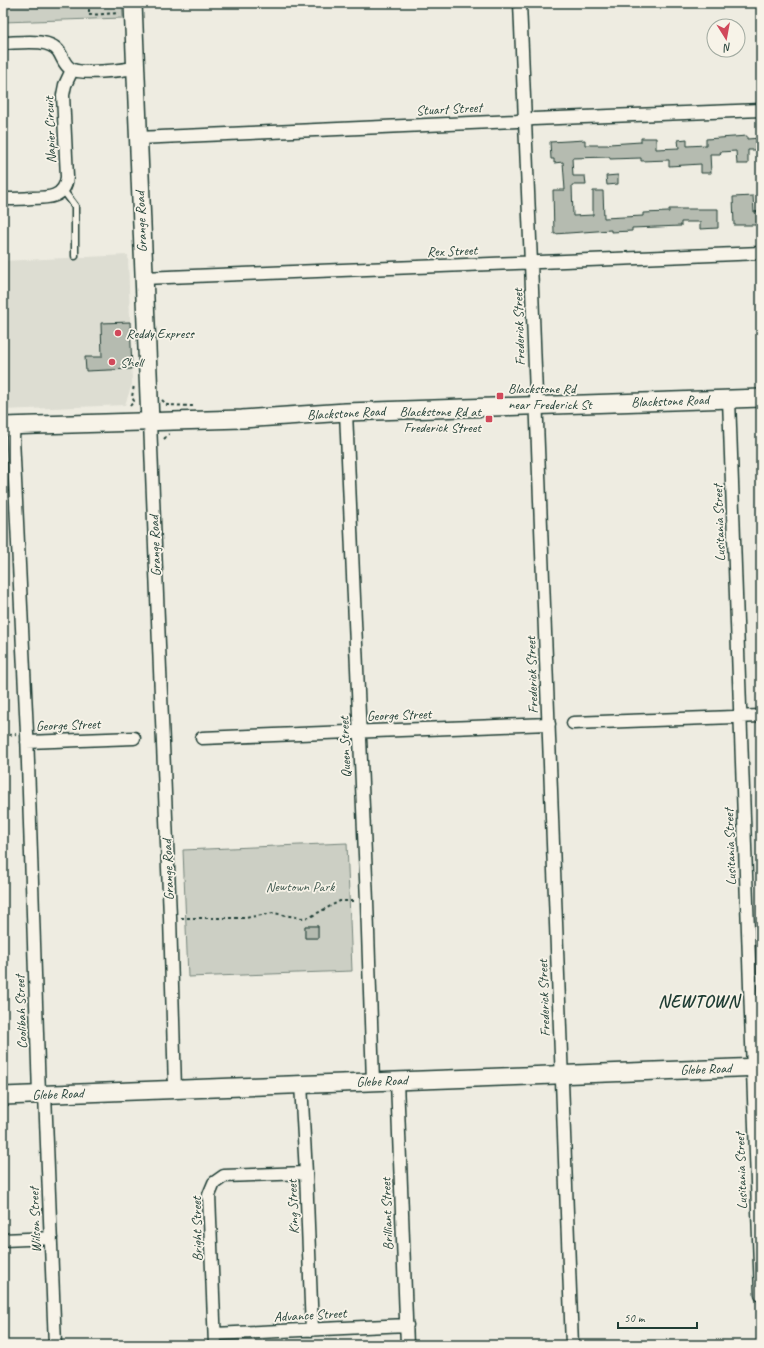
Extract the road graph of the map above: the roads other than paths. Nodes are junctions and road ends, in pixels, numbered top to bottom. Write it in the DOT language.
graph roads {
  1 [pos="133,3"];
  2 [pos="520,3"];
  3 [pos="3,43"];
  4 [pos="136,68"];
  5 [pos="72,70"];
  6 [pos="761,110"];
  7 [pos="524,120"];
  8 [pos="138,138"];
  9 [pos="63,190"];
  10 [pos="3,199"];
  11 [pos="761,253"];
  12 [pos="76,256"];
  13 [pos="531,263"];
  14 [pos="143,278"];
  15 [pos="761,398"];
  16 [pos="729,399"];
  17 [pos="537,406"];
  18 [pos="346,412"];
  19 [pos="150,422"];
  20 [pos="8,426"];
  21 [pos="740,716"];
  22 [pos="761,716"];
  23 [pos="573,723"];
  24 [pos="549,724"];
  25 [pos="360,732"];
  26 [pos="134,738"];
  27 [pos="202,738"];
  28 [pos="28,742"];
  29 [pos="757,1067"];
  30 [pos="562,1074"];
  31 [pos="396,1081"];
  32 [pos="372,1082"];
  33 [pos="301,1084"];
  34 [pos="175,1089"];
  35 [pos="42,1094"];
  36 [pos="3,1096"];
  37 [pos="306,1173"];
  38 [pos="51,1238"];
  39 [pos="3,1240"];
  40 [pos="761,1294"];
  41 [pos="407,1326"];
  42 [pos="312,1330"];
  43 [pos="215,1340"];
  44 [pos="55,1345"];
  45 [pos="407,1345"];
  46 [pos="572,1345"];
  1 -- 4 [label="main road, Grange Road"];
  2 -- 7 [label="street, Frederick Street"];
  3 -- 5 [label="street"];
  4 -- 5 [label="street"];
  4 -- 8 [label="main road, Grange Road"];
  5 -- 9 [label="street, Napier Circuit"];
  6 -- 7 [label="street, Stuart Street"];
  7 -- 8 [label="street, Stuart Street"];
  7 -- 13 [label="street, Frederick Street"];
  8 -- 14 [label="main road, Grange Road"];
  9 -- 10 [label="street"];
  9 -- 12 [label="lane"];
  11 -- 13 [label="street, Rex Street"];
  13 -- 14 [label="street, Rex Street"];
  13 -- 17 [label="street, Frederick Street"];
  14 -- 19 [label="main road, Grange Road"];
  15 -- 16 [label="main road, Blackstone Road"];
  16 -- 17 [label="main road, Blackstone Road"];
  16 -- 21 [label="street, Lusitania Street"];
  17 -- 18 [label="main road, Blackstone Road"];
  17 -- 24 [label="street, Frederick Street"];
  18 -- 19 [label="main road, Blackstone Road"];
  18 -- 25 [label="street, Queen Street"];
  19 -- 20 [label="main road, Blackstone Road"];
  19 -- 34 [label="street, Grange Road"];
  20 -- 28 [label="street, Coolibah Street"];
  21 -- 22 [label="street"];
  21 -- 23 [label="street"];
  21 -- 29 [label="street, Lusitania Street"];
  24 -- 25 [label="street, George Street"];
  24 -- 30 [label="street, Frederick Street"];
  25 -- 27 [label="street, George Street"];
  25 -- 32 [label="street, Queen Street"];
  26 -- 28 [label="street, George Street"];
  28 -- 35 [label="street, Coolibah Street"];
  29 -- 30 [label="main road, Glebe Road"];
  29 -- 40 [label="street, Lusitania Street"];
  30 -- 31 [label="main road, Glebe Road"];
  30 -- 46 [label="street, Frederick Street"];
  31 -- 32 [label="main road, Glebe Road"];
  31 -- 41 [label="street, Brilliant Street"];
  32 -- 33 [label="main road, Glebe Road"];
  33 -- 34 [label="main road, Glebe Road"];
  33 -- 37 [label="street, King Street"];
  34 -- 35 [label="main road, Glebe Road"];
  35 -- 36 [label="main road, Glebe Road"];
  35 -- 38 [label="street, Wilson Street"];
  37 -- 42 [label="street, King Street"];
  37 -- 43 [label="street, Bright Street"];
  38 -- 39 [label="street"];
  38 -- 44 [label="street, Wilson Street"];
  41 -- 42 [label="street, Advance Street"];
  41 -- 45 [label="street, Brilliant Street"];
  42 -- 43 [label="street, Advance Street"];
}
